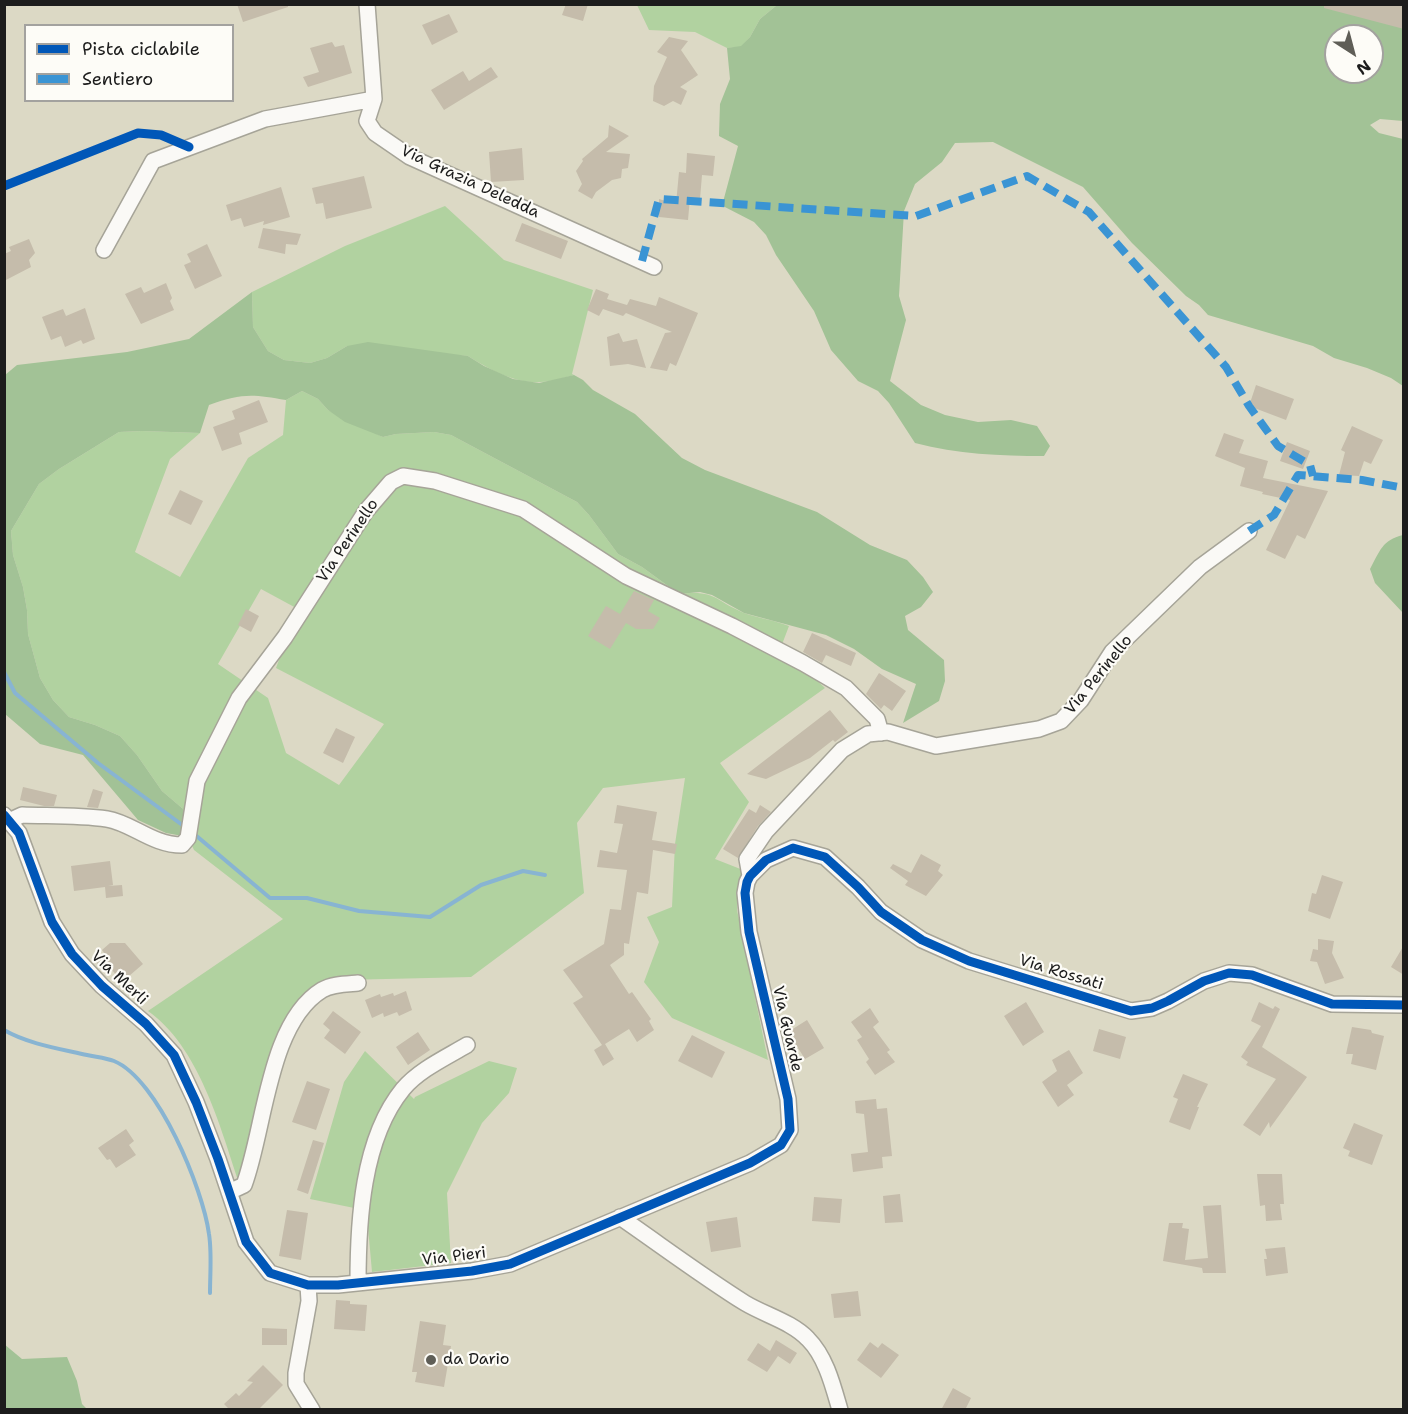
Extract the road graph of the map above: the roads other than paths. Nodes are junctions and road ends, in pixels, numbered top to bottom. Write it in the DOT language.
graph roads {
  1 [pos="367,4"];
  2 [pos="374,99"];
  3 [pos="104,250"];
  4 [pos="654,267"];
  5 [pos="1249,531"];
  6 [pos="881,733"];
  7 [pos="7,818"];
  8 [pos="748,879"];
  9 [pos="358,983"];
  10 [pos="1404,1005"];
  11 [pos="467,1045"];
  12 [pos="219,1159"];
  13 [pos="750,1162"];
  14 [pos="229,1192"];
  15 [pos="620,1217"];
  16 [pos="358,1283"];
  17 [pos="308,1285"];
  18 [pos="312,1410"];
  19 [pos="840,1410"];
  1 -- 2 [label="street, Via Grazia Deledda"];
  2 -- 3 [label="street"];
  2 -- 4 [label="street, Via Grazia Deledda"];
  5 -- 6 [label="street, Via Perinello"];
  6 -- 7 [label="street, Via Perinello"];
  6 -- 8 [label="street"];
  7 -- 12 [label="street, Via Merli"];
  8 -- 10 [label="street, Via Rossati"];
  8 -- 13 [label="street, Via Guarde"];
  9 -- 14 [label="street"];
  11 -- 16 [label="street"];
  12 -- 14 [label="street, Via Pieri"];
  13 -- 15 [label="street, Via Pieri"];
  14 -- 17 [label="street, Via Pieri"];
  15 -- 16 [label="street, Via Pieri"];
  15 -- 19 [label="street"];
  16 -- 17 [label="street, Via Pieri"];
  17 -- 18 [label="street"];
}
